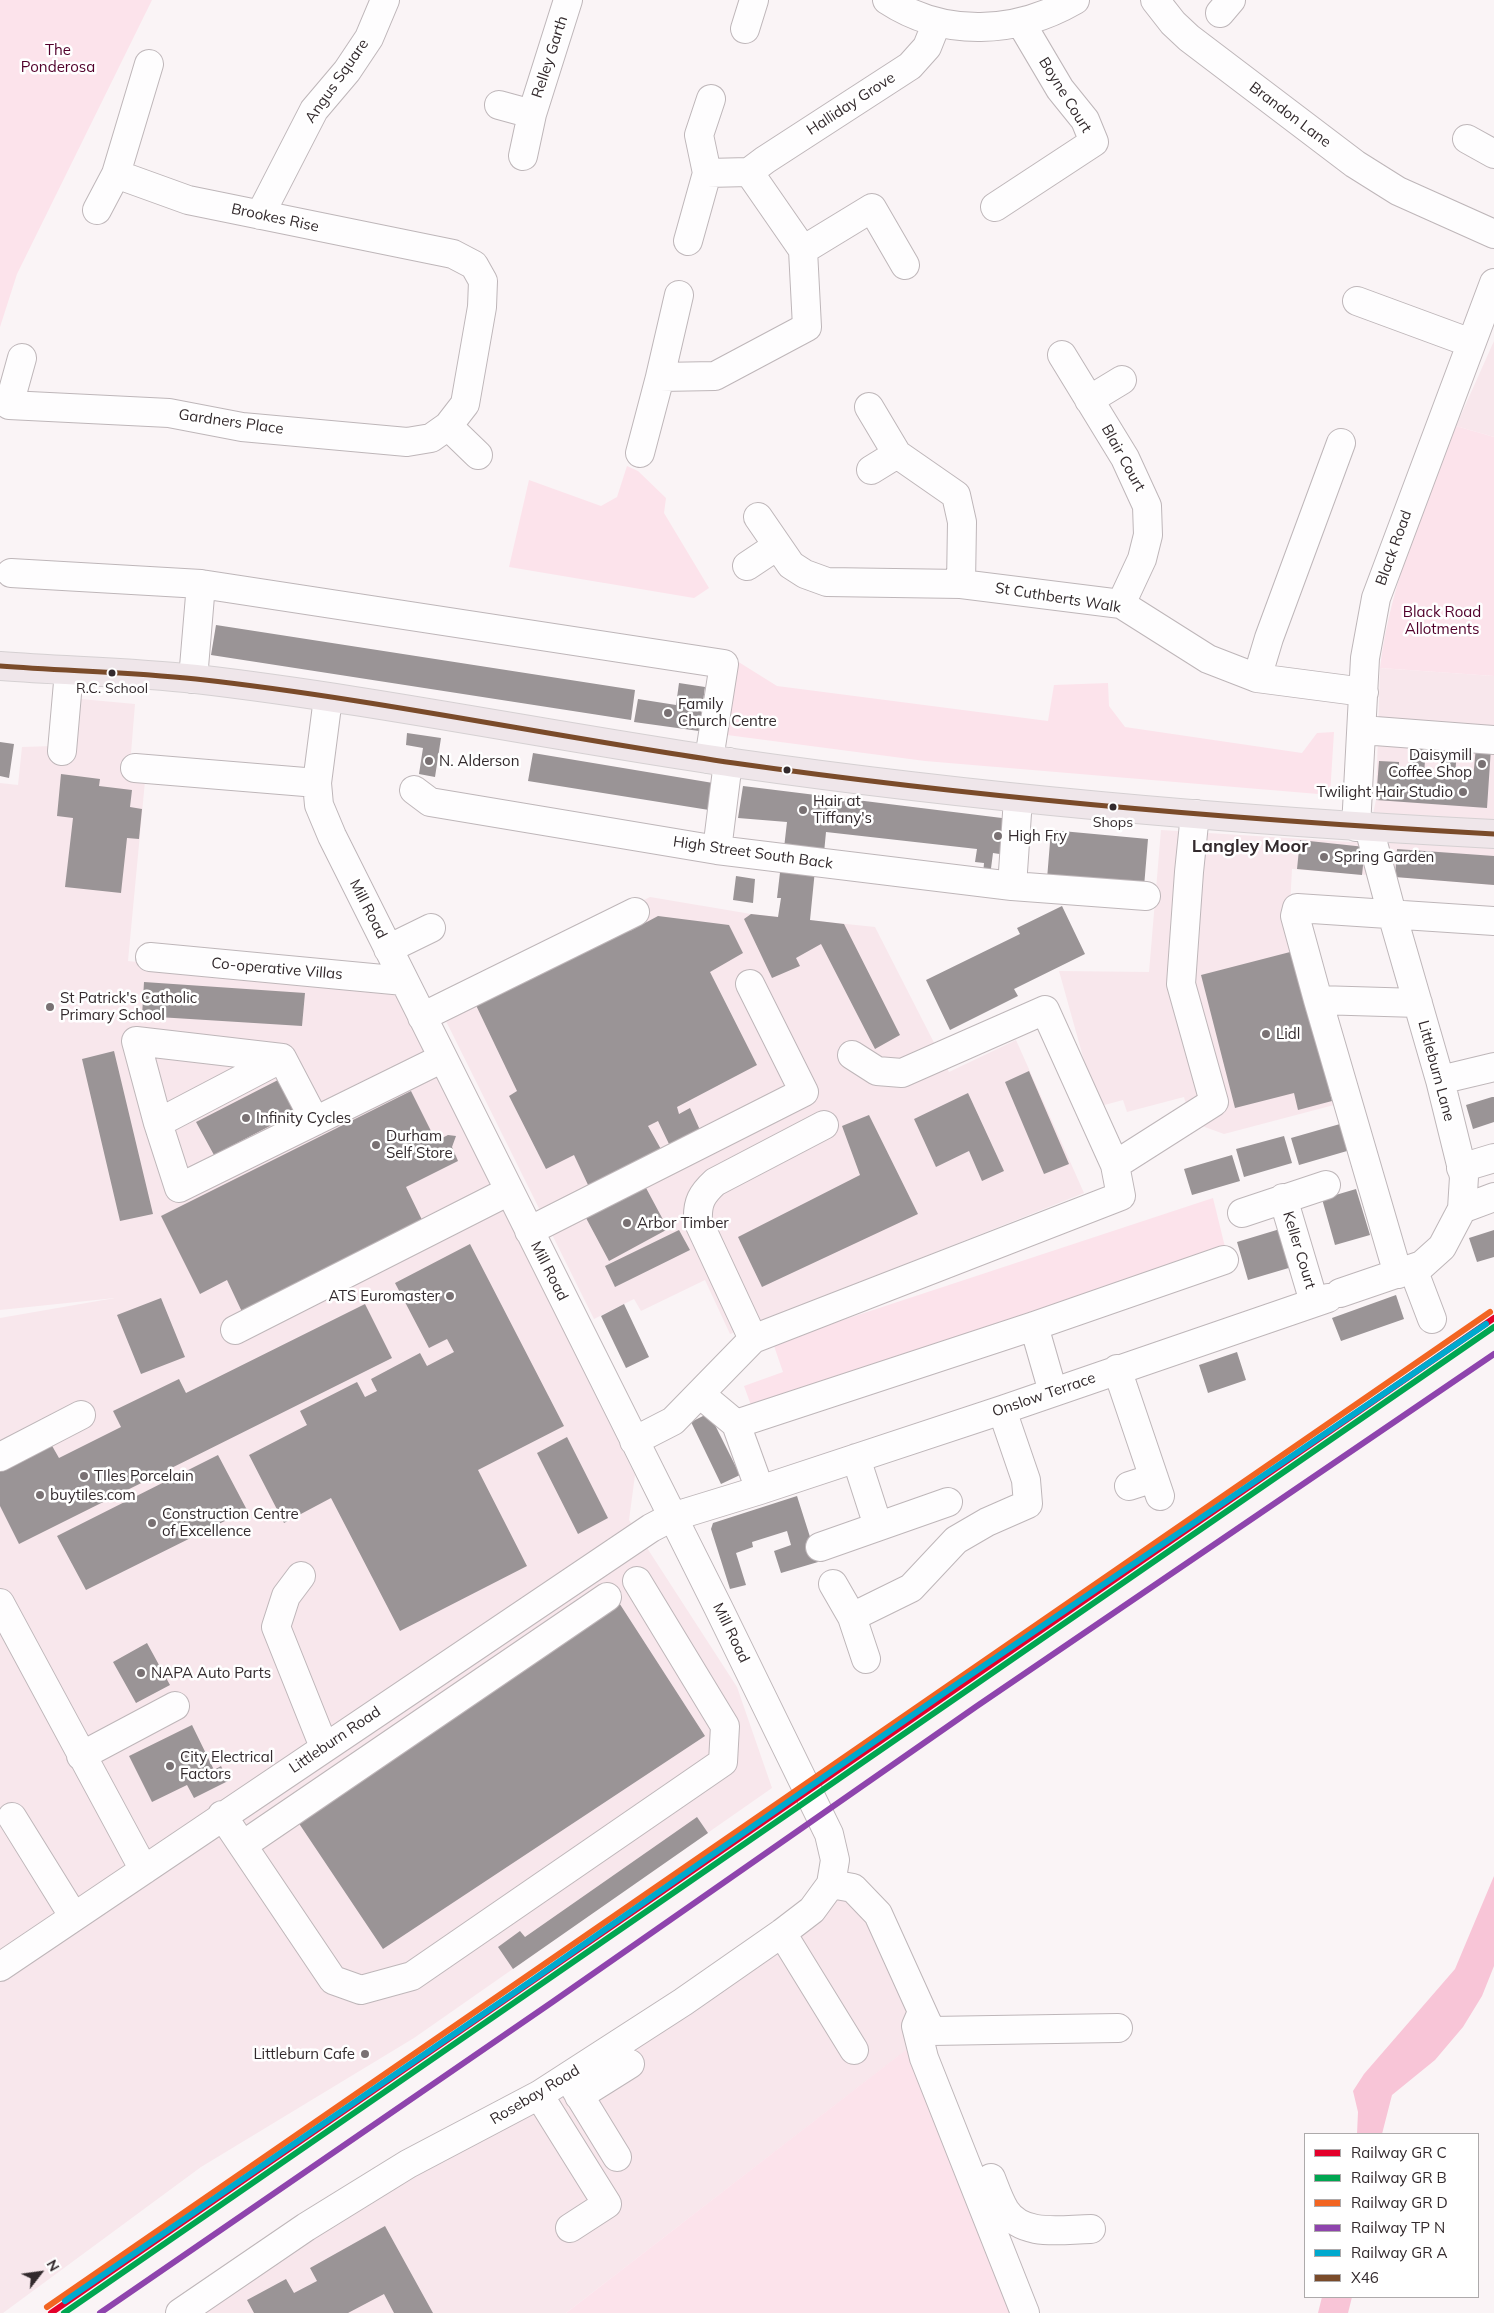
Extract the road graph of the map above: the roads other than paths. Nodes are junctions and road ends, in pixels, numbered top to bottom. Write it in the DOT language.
graph roads {
  1 [pos="385,0"];
  2 [pos="568,0"];
  3 [pos="754,0"];
  4 [pos="887,0"];
  5 [pos="1075,0"];
  6 [pos="1155,0"];
  7 [pos="937,22"];
  8 [pos="1021,23"];
  9 [pos="745,29"];
  10 [pos="149,64"];
  11 [pos="710,99"];
  12 [pos="499,105"];
  13 [pos="532,114"];
  14 [pos="1467,139"];
  15 [pos="1494,154"];
  16 [pos="523,156"];
  17 [pos="749,172"];
  18 [pos="116,174"];
  19 [pos="704,186"];
  20 [pos="995,207"];
  21 [pos="97,210"];
  22 [pos="260,215"];
  23 [pos="1494,234"];
  24 [pos="688,241"];
  25 [pos="803,250"];
  26 [pos="474,265"];
  27 [pos="905,265"];
  28 [pos="1494,283"];
  29 [pos="679,295"];
  30 [pos="1357,301"];
  31 [pos="1471,343"];
  32 [pos="1062,355"];
  33 [pos="22,358"];
  34 [pos="660,378"];
  35 [pos="1122,380"];
  36 [pos="1089,400"];
  37 [pos="869,407"];
  38 [pos="448,426"];
  39 [pos="1341,443"];
  40 [pos="640,453"];
  41 [pos="898,454"];
  42 [pos="478,455"];
  43 [pos="871,470"];
  44 [pos="758,517"];
  45 [pos="777,546"];
  46 [pos="747,566"];
  47 [pos="11,573"];
  48 [pos="201,584"];
  49 [pos="961,584"];
  50 [pos="1121,604"];
  51 [pos="0,666"];
  52 [pos="69,671"];
  53 [pos="1257,678"];
  54 [pos="193,679"];
  55 [pos="1364,692"];
  56 [pos="328,698"];
  57 [pos="1362,730"];
  58 [pos="1494,740"];
  59 [pos="62,751"];
  60 [pos="719,760"];
  61 [pos="135,768"];
  62 [pos="317,783"];
  63 [pos="414,790"];
  64 [pos="1018,799"];
  65 [pos="1195,814"];
  66 [pos="1363,828"];
  67 [pos="1494,834"];
  68 [pos="717,850"];
  69 [pos="1012,886"];
  70 [pos="1146,896"];
  71 [pos="635,912"];
  72 [pos="1392,914"];
  73 [pos="1494,921"];
  74 [pos="431,928"];
  75 [pos="388,949"];
  76 [pos="150,957"];
  77 [pos="404,981"];
  78 [pos="750,984"];
  79 [pos="1318,1000"];
  80 [pos="1418,1003"];
  81 [pos="422,1017"];
  82 [pos="852,1056"];
  83 [pos="282,1058"];
  84 [pos="443,1058"];
  85 [pos="1494,1068"];
  86 [pos="1440,1080"];
  87 [pos="315,1121"];
  88 [pos="158,1123"];
  89 [pos="824,1125"];
  90 [pos="1494,1158"];
  91 [pos="1115,1165"];
  92 [pos="1461,1168"];
  93 [pos="1326,1185"];
  94 [pos="510,1192"];
  95 [pos="1494,1197"];
  96 [pos="1283,1198"];
  97 [pos="1462,1208"];
  98 [pos="1242,1213"];
  99 [pos="529,1231"];
  100 [pos="1224,1260"];
  101 [pos="1398,1274"];
  102 [pos="1327,1297"];
  103 [pos="1432,1319"];
  104 [pos="1034,1326"];
  105 [pos="235,1330"];
  106 [pos="753,1339"];
  107 [pos="1117,1369"];
  108 [pos="1053,1392"];
  109 [pos="700,1394"];
  110 [pos="1002,1410"];
  111 [pos="81,1415"];
  112 [pos="736,1424"];
  113 [pos="634,1441"];
  114 [pos="0,1457"];
  115 [pos="856,1458"];
  116 [pos="1148,1487"];
  117 [pos="760,1490"];
  118 [pos="948,1502"];
  119 [pos="672,1517"];
  120 [pos="878,1526"];
  121 [pos="820,1547"];
  122 [pos="301,1576"];
  123 [pos="637,1581"];
  124 [pos="833,1584"];
  125 [pos="607,1597"];
  126 [pos="0,1602"];
  127 [pos="852,1617"];
  128 [pos="866,1659"];
  129 [pos="175,1706"];
  130 [pos="324,1747"];
  131 [pos="81,1756"];
  132 [pos="222,1815"];
  133 [pos="12,1817"];
  134 [pos="829,1834"];
  135 [pos="242,1845"];
  136 [pos="144,1870"];
  137 [pos="831,1884"];
  138 [pos="74,1917"];
  139 [pos="782,1933"];
  140 [pos="0,1967"];
  141 [pos="926,2021"];
  142 [pos="1118,2028"];
  143 [pos="854,2050"];
  144 [pos="630,2064"];
  145 [pos="573,2086"];
  146 [pos="539,2095"];
  147 [pos="617,2157"];
  148 [pos="570,2228"];
  149 [pos="1091,2229"];
  150 [pos="180,2313"];
  151 [pos="1025,2313"];
  1 -- 22 [label="street, Angus Square"];
  2 -- 13 [label="street, Relley Garth"];
  3 -- 9 [label="street"];
  4 -- 7 [label="street"];
  5 -- 8 [label="street"];
  6 -- 23 [label="street, Brandon Lane"];
  7 -- 8 [label="street"];
  7 -- 17 [label="street, Halliday Grove"];
  8 -- 20 [label="street, Boyne Court"];
  10 -- 18 [label="street"];
  11 -- 19 [label="street"];
  12 -- 13 [label="street, Relley Garth"];
  13 -- 16 [label="street, Relley Garth"];
  14 -- 15 [label="street"];
  17 -- 19 [label="street"];
  17 -- 25 [label="street"];
  18 -- 21 [label="street"];
  18 -- 22 [label="street, Brookes Rise"];
  19 -- 24 [label="street"];
  22 -- 26 [label="street, Brookes Rise"];
  25 -- 27 [label="street"];
  25 -- 34 [label="street"];
  26 -- 38 [label="street, Gardners Place"];
  28 -- 31 [label="street, Black Road"];
  29 -- 34 [label="street"];
  30 -- 31 [label="street"];
  31 -- 55 [label="street, Black Road"];
  32 -- 36 [label="street, Blair Court"];
  33 -- 38 [label="street, Gardners Place"];
  34 -- 40 [label="street"];
  35 -- 36 [label="street"];
  36 -- 50 [label="street, Blair Court"];
  37 -- 41 [label="street"];
  38 -- 42 [label="street"];
  39 -- 53 [label="street"];
  41 -- 43 [label="street"];
  41 -- 49 [label="street"];
  44 -- 45 [label="street, St Cuthberts Walk"];
  45 -- 46 [label="street"];
  45 -- 49 [label="street, St Cuthberts Walk"];
  47 -- 48 [label="street"];
  48 -- 54 [label="street"];
  48 -- 60 [label="street"];
  49 -- 50 [label="street, St Cuthberts Walk"];
  50 -- 53 [label="street, St Cuthberts Walk"];
  51 -- 52 [label="main road"];
  52 -- 54 [label="main road"];
  52 -- 59 [label="street"];
  53 -- 55 [label="street, St Cuthberts Walk"];
  54 -- 56 [label="main road"];
  55 -- 57 [label="street, Black Road"];
  56 -- 60 [label="main road"];
  56 -- 62 [label="street, Mill Road"];
  57 -- 58 [label="street"];
  57 -- 66 [label="street, Black Road"];
  60 -- 64 [label="main road"];
  60 -- 68 [label="street"];
  61 -- 62 [label="street"];
  62 -- 75 [label="street, Mill Road"];
  63 -- 68 [label="street, High Street South Back"];
  64 -- 65 [label="main road"];
  64 -- 69 [label="street"];
  65 -- 66 [label="main road"];
  65 -- 91 [label="street"];
  66 -- 67 [label="main road"];
  66 -- 72 [label="street, Littleburn Lane"];
  68 -- 69 [label="street, High Street South Back"];
  69 -- 70 [label="street, High Street South Back"];
  71 -- 81 [label="street"];
  72 -- 73 [label="street"];
  72 -- 79 [label="street"];
  72 -- 80 [label="street, Littleburn Lane"];
  74 -- 75 [label="street"];
  75 -- 77 [label="street, Mill Road"];
  76 -- 77 [label="street, Co-operative Villas"];
  77 -- 81 [label="street, Mill Road"];
  78 -- 99 [label="street"];
  79 -- 80 [label="street"];
  79 -- 101 [label="street"];
  80 -- 86 [label="street, Littleburn Lane"];
  81 -- 84 [label="street, Mill Road"];
  82 -- 91 [label="street"];
  83 -- 87 [label="street"];
  83 -- 88 [label="street"];
  83 -- 88 [label="street"];
  84 -- 87 [label="street"];
  84 -- 94 [label="street, Mill Road"];
  85 -- 86 [label="street"];
  86 -- 92 [label="street, Littleburn Lane"];
  87 -- 88 [label="street"];
  89 -- 106 [label="street"];
  90 -- 92 [label="street"];
  91 -- 106 [label="street"];
  92 -- 97 [label="street, Littleburn Lane"];
  93 -- 96 [label="street, Keller Court"];
  94 -- 99 [label="street, Mill Road"];
  94 -- 105 [label="street"];
  95 -- 97 [label="street"];
  96 -- 98 [label="street, Keller Court"];
  96 -- 102 [label="street, Keller Court"];
  97 -- 101 [label="street, Littleburn Lane"];
  99 -- 113 [label="street, Mill Road"];
  100 -- 104 [label="street"];
  101 -- 102 [label="street, Littleburn Lane"];
  101 -- 103 [label="street"];
  102 -- 107 [label="street, Onslow Terrace"];
  104 -- 108 [label="street"];
  104 -- 112 [label="street"];
  106 -- 109 [label="street"];
  107 -- 108 [label="street, Onslow Terrace"];
  107 -- 116 [label="street"];
  108 -- 110 [label="street, Onslow Terrace"];
  109 -- 112 [label="street"];
  109 -- 113 [label="street"];
  110 -- 115 [label="street, Onslow Terrace"];
  110 -- 127 [label="street"];
  111 -- 114 [label="street"];
  112 -- 117 [label="street"];
  113 -- 119 [label="street, Mill Road"];
  115 -- 117 [label="street, Onslow Terrace"];
  115 -- 120 [label="street"];
  117 -- 119 [label="street"];
  118 -- 120 [label="street"];
  119 -- 130 [label="street, Littleburn Road"];
  119 -- 134 [label="street, Mill Road"];
  120 -- 121 [label="street"];
  122 -- 130 [label="street"];
  123 -- 135 [label="street"];
  124 -- 127 [label="street"];
  125 -- 135 [label="street"];
  126 -- 131 [label="street"];
  127 -- 128 [label="street"];
  129 -- 131 [label="street"];
  130 -- 132 [label="street, Littleburn Road"];
  131 -- 136 [label="street"];
  132 -- 135 [label="street"];
  132 -- 136 [label="street, Littleburn Road"];
  133 -- 138 [label="street"];
  134 -- 137 [label="street, Rosebay Road"];
  136 -- 138 [label="street, Littleburn Road"];
  137 -- 139 [label="street, Rosebay Road"];
  137 -- 141 [label="street"];
  138 -- 140 [label="street, Littleburn Road"];
  139 -- 143 [label="street"];
  139 -- 145 [label="street, Rosebay Road"];
  141 -- 142 [label="street"];
  141 -- 149 [label="street"];
  141 -- 151 [label="street"];
  144 -- 145 [label="street"];
  145 -- 146 [label="street, Rosebay Road"];
  145 -- 147 [label="street"];
  146 -- 148 [label="street"];
  146 -- 150 [label="street, Rosebay Road"];
}
